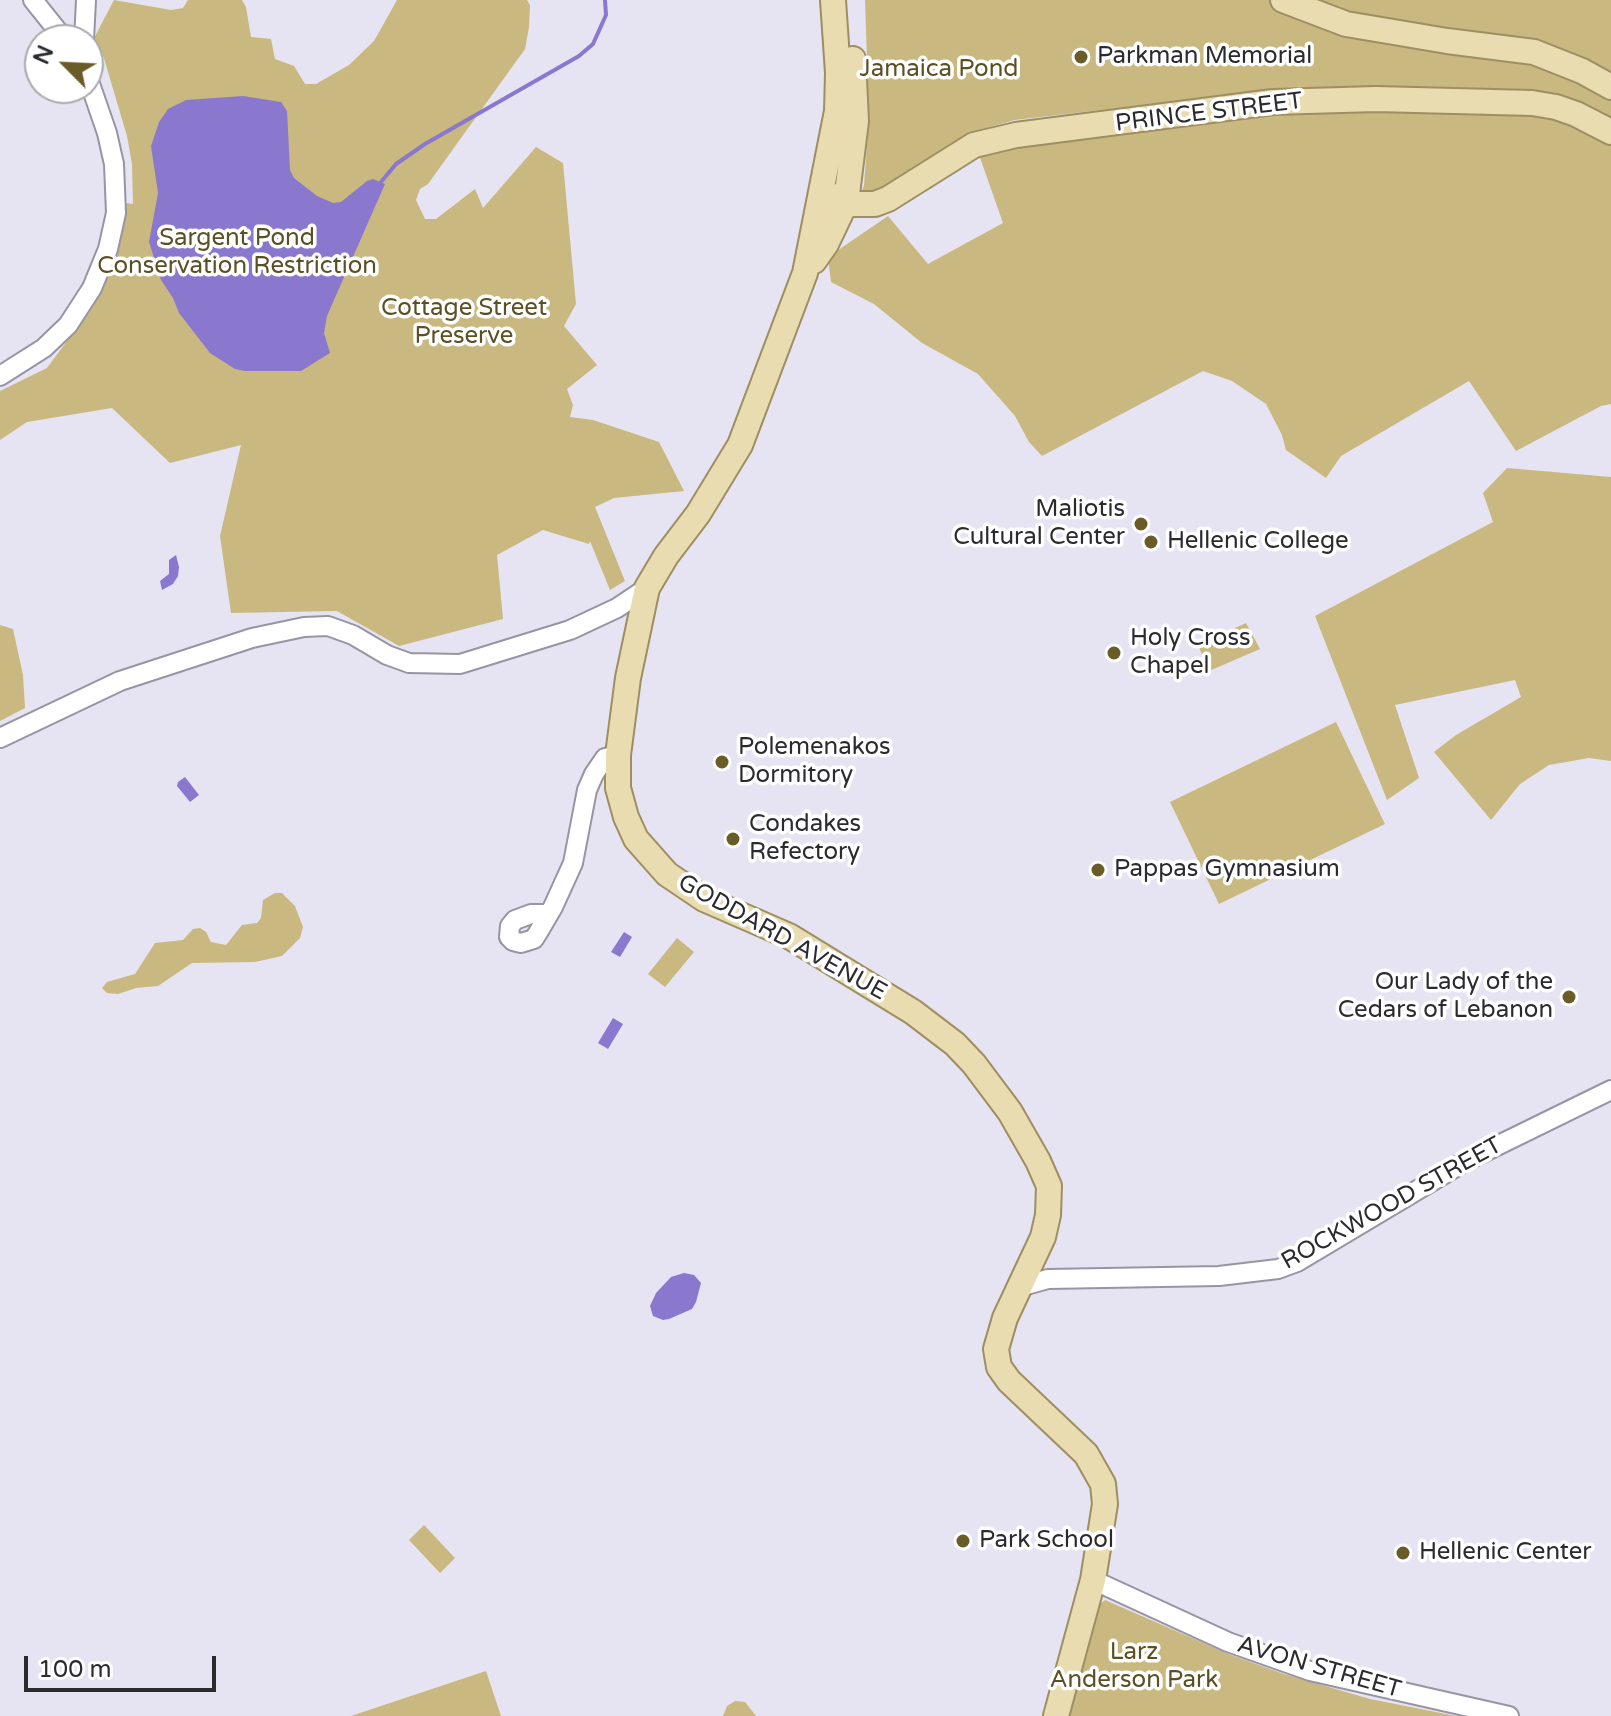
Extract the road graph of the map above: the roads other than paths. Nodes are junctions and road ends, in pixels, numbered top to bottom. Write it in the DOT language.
graph roads {
  1 [pos="86,0"];
  2 [pos="833,0"];
  3 [pos="849,0"];
  4 [pos="1283,0"];
  5 [pos="41,1"];
  6 [pos="55,24"];
  7 [pos="85,24"];
  8 [pos="1611,87"];
  9 [pos="97,104"];
  10 [pos="1611,132"];
  11 [pos="823,192"];
  12 [pos="846,202"];
  13 [pos="872,204"];
  14 [pos="826,244"];
  15 [pos="805,273"];
  16 [pos="0,376"];
  17 [pos="647,588"];
  18 [pos="0,738"];
  19 [pos="618,755"];
  20 [pos="548,914"];
  21 [pos="1611,1090"];
  22 [pos="1019,1287"];
  23 [pos="1093,1580"];
  24 [pos="1056,1716"];
  25 [pos="1509,1716"];
  1 -- 7 [label="street"];
  2 -- 11 [label="main road"];
  3 -- 12 [label="main road"];
  4 -- 8 [label="main road"];
  5 -- 6 [label="street"];
  9 -- 16 [label="street"];
  10 -- 13 [label="main road, PRINCE STREET"];
  11 -- 12 [label="main road"];
  11 -- 15 [label="main road"];
  12 -- 13 [label="main road"];
  12 -- 14 [label="main road"];
  13 -- 14 [label="main road"];
  14 -- 15 [label="main road"];
  15 -- 17 [label="main road, GODDARD AVENUE"];
  17 -- 18 [label="street"];
  17 -- 19 [label="main road, GODDARD AVENUE"];
  19 -- 20 [label="street"];
  19 -- 22 [label="main road, GODDARD AVENUE"];
  21 -- 22 [label="street, ROCKWOOD STREET"];
  22 -- 23 [label="main road, GODDARD AVENUE"];
  23 -- 24 [label="main road, GODDARD AVENUE"];
  23 -- 25 [label="street, AVON STREET"];
}
